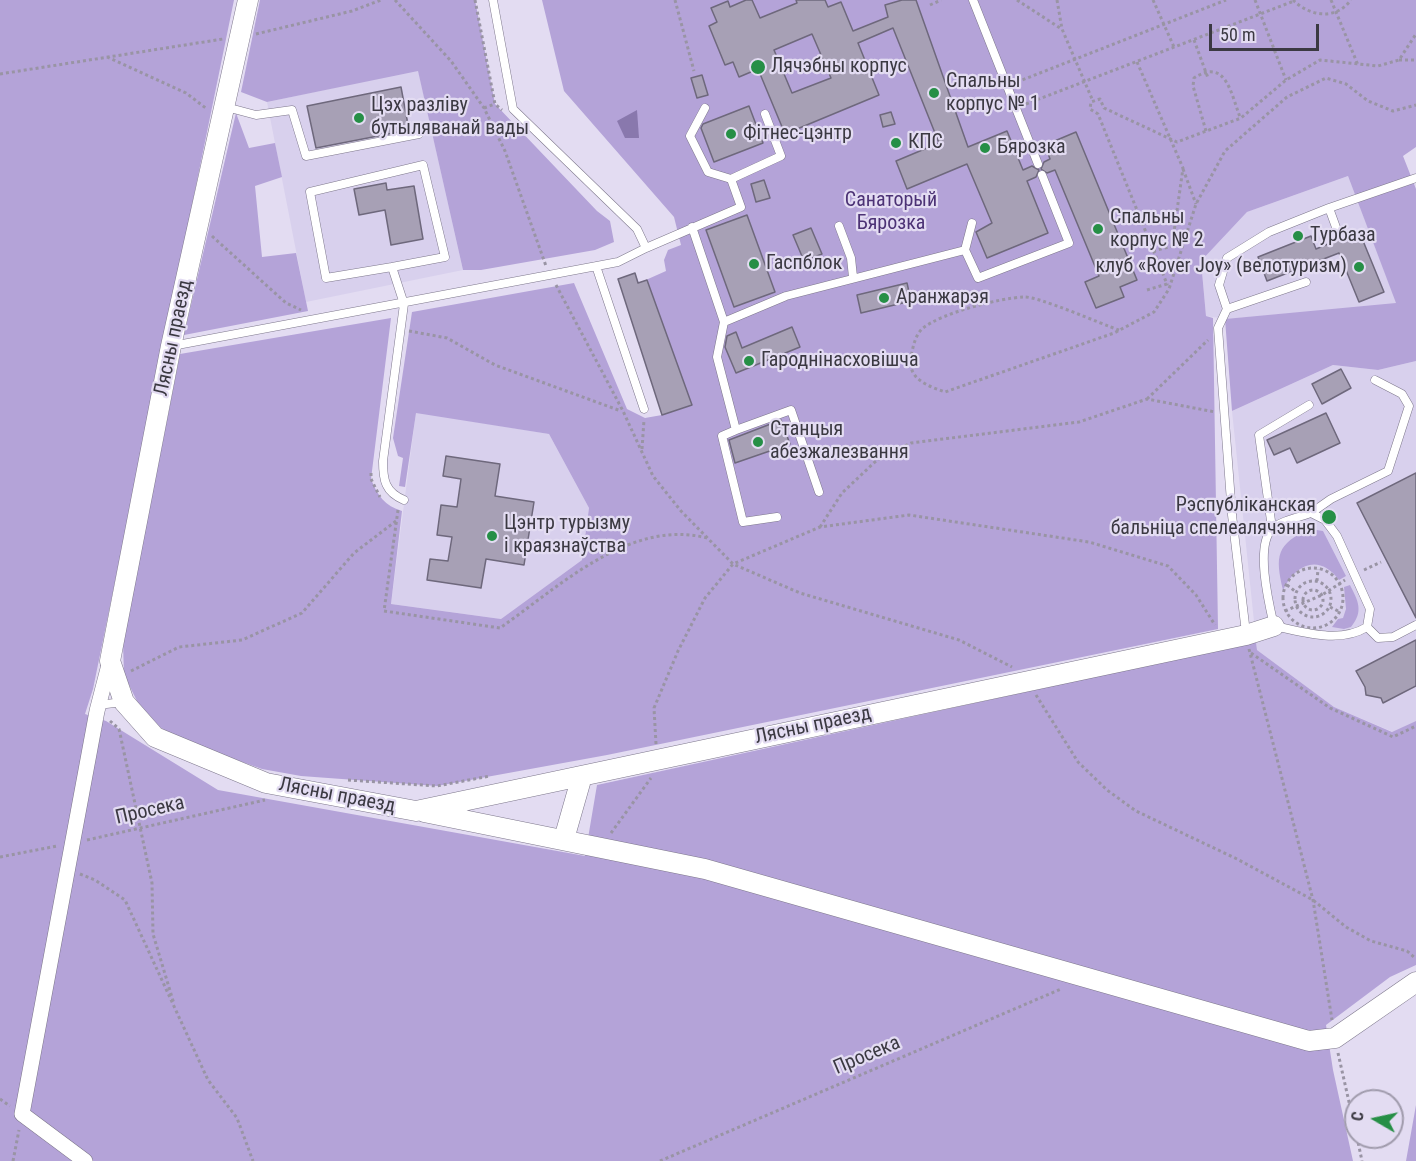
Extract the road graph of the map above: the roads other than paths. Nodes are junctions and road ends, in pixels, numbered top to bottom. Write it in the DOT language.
graph roads {
  1 [pos="248,0"];
  2 [pos="493,0"];
  3 [pos="973,0"];
  4 [pos="225,107"];
  5 [pos="705,108"];
  6 [pos="765,114"];
  7 [pos="419,134"];
  8 [pos="1038,164"];
  9 [pos="1042,175"];
  10 [pos="1416,178"];
  11 [pos="731,179"];
  12 [pos="1329,208"];
  13 [pos="972,224"];
  14 [pos="839,226"];
  15 [pos="692,227"];
  16 [pos="1337,230"];
  17 [pos="646,248"];
  18 [pos="965,250"];
  19 [pos="596,266"];
  20 [pos="392,267"];
  21 [pos="853,277"];
  22 [pos="1306,282"];
  23 [pos="405,304"];
  24 [pos="1227,309"];
  25 [pos="724,322"];
  26 [pos="171,346"];
  27 [pos="1375,380"];
  28 [pos="1309,405"];
  29 [pos="644,409"];
  30 [pos="736,430"];
  31 [pos="819,492"];
  32 [pos="404,500"];
  33 [pos="1311,513"];
  34 [pos="777,516"];
  35 [pos="1272,528"];
  36 [pos="1277,617"];
  37 [pos="1416,625"];
  38 [pos="1367,627"];
  39 [pos="1248,643"];
  40 [pos="117,668"];
  41 [pos="124,702"];
  42 [pos="98,708"];
  43 [pos="582,776"];
  44 [pos="416,811"];
  45 [pos="564,839"];
  46 [pos="1416,982"];
  47 [pos="85,1161"];
  1 -- 4 [label="street, Лясны праезд"];
  2 -- 17 [label="lane"];
  3 -- 8 [label="lane"];
  4 -- 7 [label="lane"];
  4 -- 26 [label="street, Лясны праезд"];
  5 -- 11 [label="lane"];
  6 -- 11 [label="lane"];
  9 -- 18 [label="lane"];
  10 -- 12 [label="lane"];
  11 -- 15 [label="lane"];
  12 -- 16 [label="lane"];
  12 -- 24 [label="lane"];
  13 -- 18 [label="lane"];
  14 -- 21 [label="lane"];
  15 -- 17 [label="lane"];
  15 -- 25 [label="lane"];
  17 -- 19 [label="lane"];
  18 -- 21 [label="lane"];
  19 -- 23 [label="lane"];
  19 -- 29 [label="lane"];
  20 -- 20 [label="lane"];
  20 -- 23 [label="lane"];
  21 -- 25 [label="lane"];
  22 -- 24 [label="lane"];
  23 -- 26 [label="lane"];
  23 -- 32 [label="lane"];
  24 -- 39 [label="lane"];
  25 -- 30 [label="lane"];
  26 -- 40 [label="street, Лясны праезд"];
  27 -- 33 [label="lane"];
  28 -- 35 [label="lane"];
  30 -- 31 [label="lane"];
  30 -- 34 [label="lane"];
  33 -- 35 [label="lane"];
  33 -- 38 [label="lane"];
  35 -- 36 [label="lane"];
  36 -- 38 [label="lane"];
  36 -- 39 [label="street, Лясны праезд"];
  37 -- 38 [label="lane"];
  39 -- 43 [label="street, Лясны праезд"];
  40 -- 41 [label="street, Лясны праезд"];
  40 -- 42 [label="street"];
  41 -- 42 [label="lane"];
  41 -- 44 [label="street, Лясны праезд"];
  42 -- 47 [label="street"];
  43 -- 44 [label="street, Лясны праезд"];
  43 -- 45 [label="street"];
  44 -- 45 [label="street"];
  45 -- 46 [label="street"];
}
